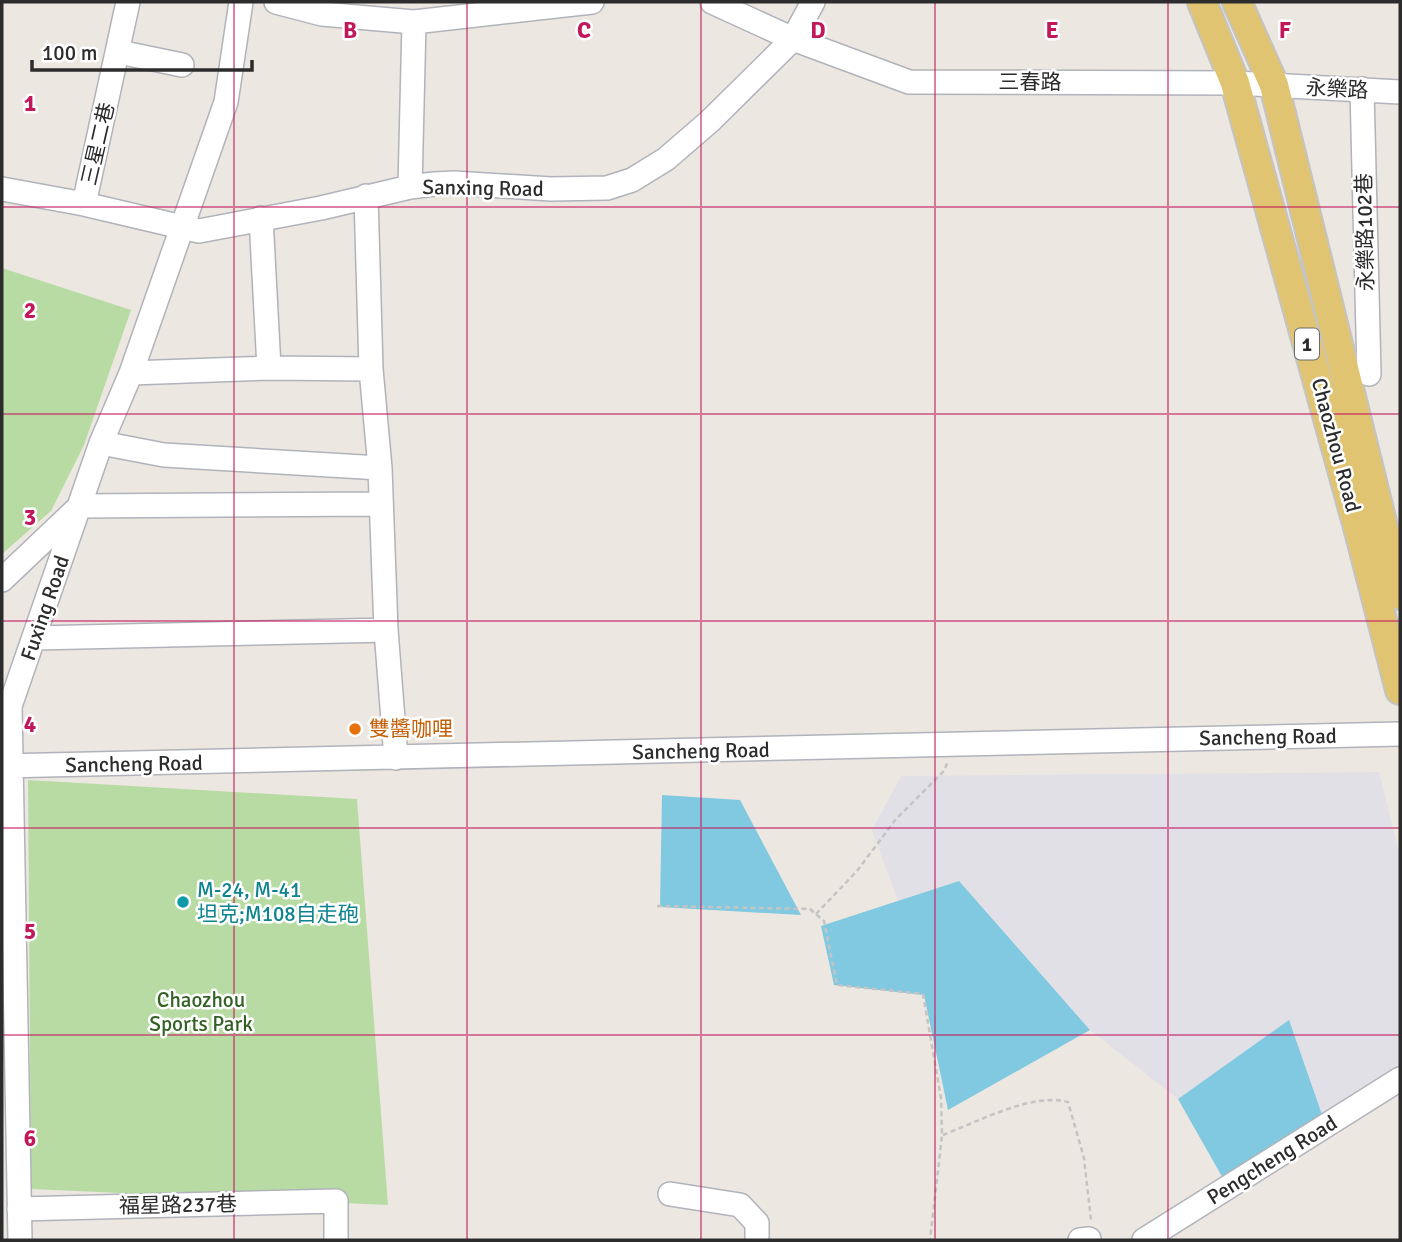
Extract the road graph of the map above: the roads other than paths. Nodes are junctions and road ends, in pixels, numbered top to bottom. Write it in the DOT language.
graph roads {
  1 [pos="128,2"];
  2 [pos="241,2"];
  3 [pos="276,2"];
  4 [pos="592,2"];
  5 [pos="712,2"];
  6 [pos="813,2"];
  7 [pos="1202,2"];
  8 [pos="1237,2"];
  9 [pos="414,22"];
  10 [pos="793,39"];
  11 [pos="119,51"];
  12 [pos="181,65"];
  13 [pos="1235,83"];
  14 [pos="1274,85"];
  15 [pos="1362,89"];
  16 [pos="1400,92"];
  17 [pos="410,187"];
  18 [pos="2,189"];
  19 [pos="366,195"];
  20 [pos="85,204"];
  21 [pos="261,218"];
  22 [pos="184,228"];
  23 [pos="269,368"];
  24 [pos="371,369"];
  25 [pos="131,373"];
  26 [pos="1369,374"];
  27 [pos="101,443"];
  28 [pos="380,468"];
  29 [pos="381,504"];
  30 [pos="80,506"];
  31 [pos="1391,520"];
  32 [pos="2,580"];
  33 [pos="1400,595"];
  34 [pos="386,630"];
  35 [pos="35,638"];
  36 [pos="1400,690"];
  37 [pos="1400,734"];
  38 [pos="396,758"];
  39 [pos="6,766"];
  40 [pos="2,1047"];
  41 [pos="1400,1079"];
  42 [pos="17,1090"];
  43 [pos="670,1194"];
  44 [pos="19,1209"];
  45 [pos="20,1240"];
  46 [pos="336,1240"];
  47 [pos="757,1240"];
  48 [pos="768,1240"];
  49 [pos="1144,1240"];
  1 -- 11 [label="street, 三星二巷"];
  2 -- 22 [label="street, Fuxing Road"];
  3 -- 9 [label="street"];
  4 -- 9 [label="street"];
  5 -- 10 [label="street, 三春路"];
  6 -- 10 [label="street, Sanxing Road"];
  7 -- 13 [label="main road, Chaozhou Road / 1"];
  8 -- 14 [label="main road, Chaozhou Road / 1"];
  9 -- 17 [label="street"];
  10 -- 13 [label="street, 三春路"];
  10 -- 17 [label="street, Sanxing Road"];
  11 -- 12 [label="street"];
  11 -- 20 [label="street, 三星二巷"];
  13 -- 14 [label="street, 三春路"];
  13 -- 36 [label="main road, Chaozhou Road / 1"];
  14 -- 15 [label="street, 永樂路"];
  14 -- 31 [label="main road, Chaozhou Road / 1"];
  15 -- 16 [label="street, 永樂路"];
  15 -- 26 [label="street, 永樂路102巷"];
  17 -- 19 [label="street, Sanxing Road"];
  18 -- 20 [label="street, Sanxing Road"];
  19 -- 21 [label="street, Sanxing Road"];
  19 -- 24 [label="street"];
  20 -- 22 [label="street, Sanxing Road"];
  21 -- 22 [label="street, Sanxing Road"];
  21 -- 23 [label="street"];
  22 -- 25 [label="street, Fuxing Road"];
  23 -- 24 [label="street"];
  23 -- 25 [label="street"];
  24 -- 28 [label="street"];
  25 -- 27 [label="street, Fuxing Road"];
  27 -- 28 [label="street"];
  27 -- 30 [label="street, Fuxing Road"];
  28 -- 29 [label="street"];
  29 -- 30 [label="street"];
  29 -- 34 [label="street"];
  30 -- 32 [label="street"];
  30 -- 35 [label="street, Fuxing Road"];
  31 -- 33 [label="main road, Chaozhou Road / 1"];
  34 -- 35 [label="street"];
  34 -- 38 [label="street"];
  35 -- 39 [label="street, Fuxing Road"];
  37 -- 38 [label="street, Sancheng Road"];
  38 -- 39 [label="street, Sancheng Road"];
  39 -- 42 [label="street, Fuxing Road"];
  40 -- 42 [label="street"];
  41 -- 49 [label="street, Pengcheng Road"];
  42 -- 44 [label="street, Fuxing Road"];
  43 -- 47 [label="street"];
  44 -- 45 [label="street, Fuxing Road"];
  44 -- 46 [label="street, 福星路237巷"];
  47 -- 48 [label="street"];
}
